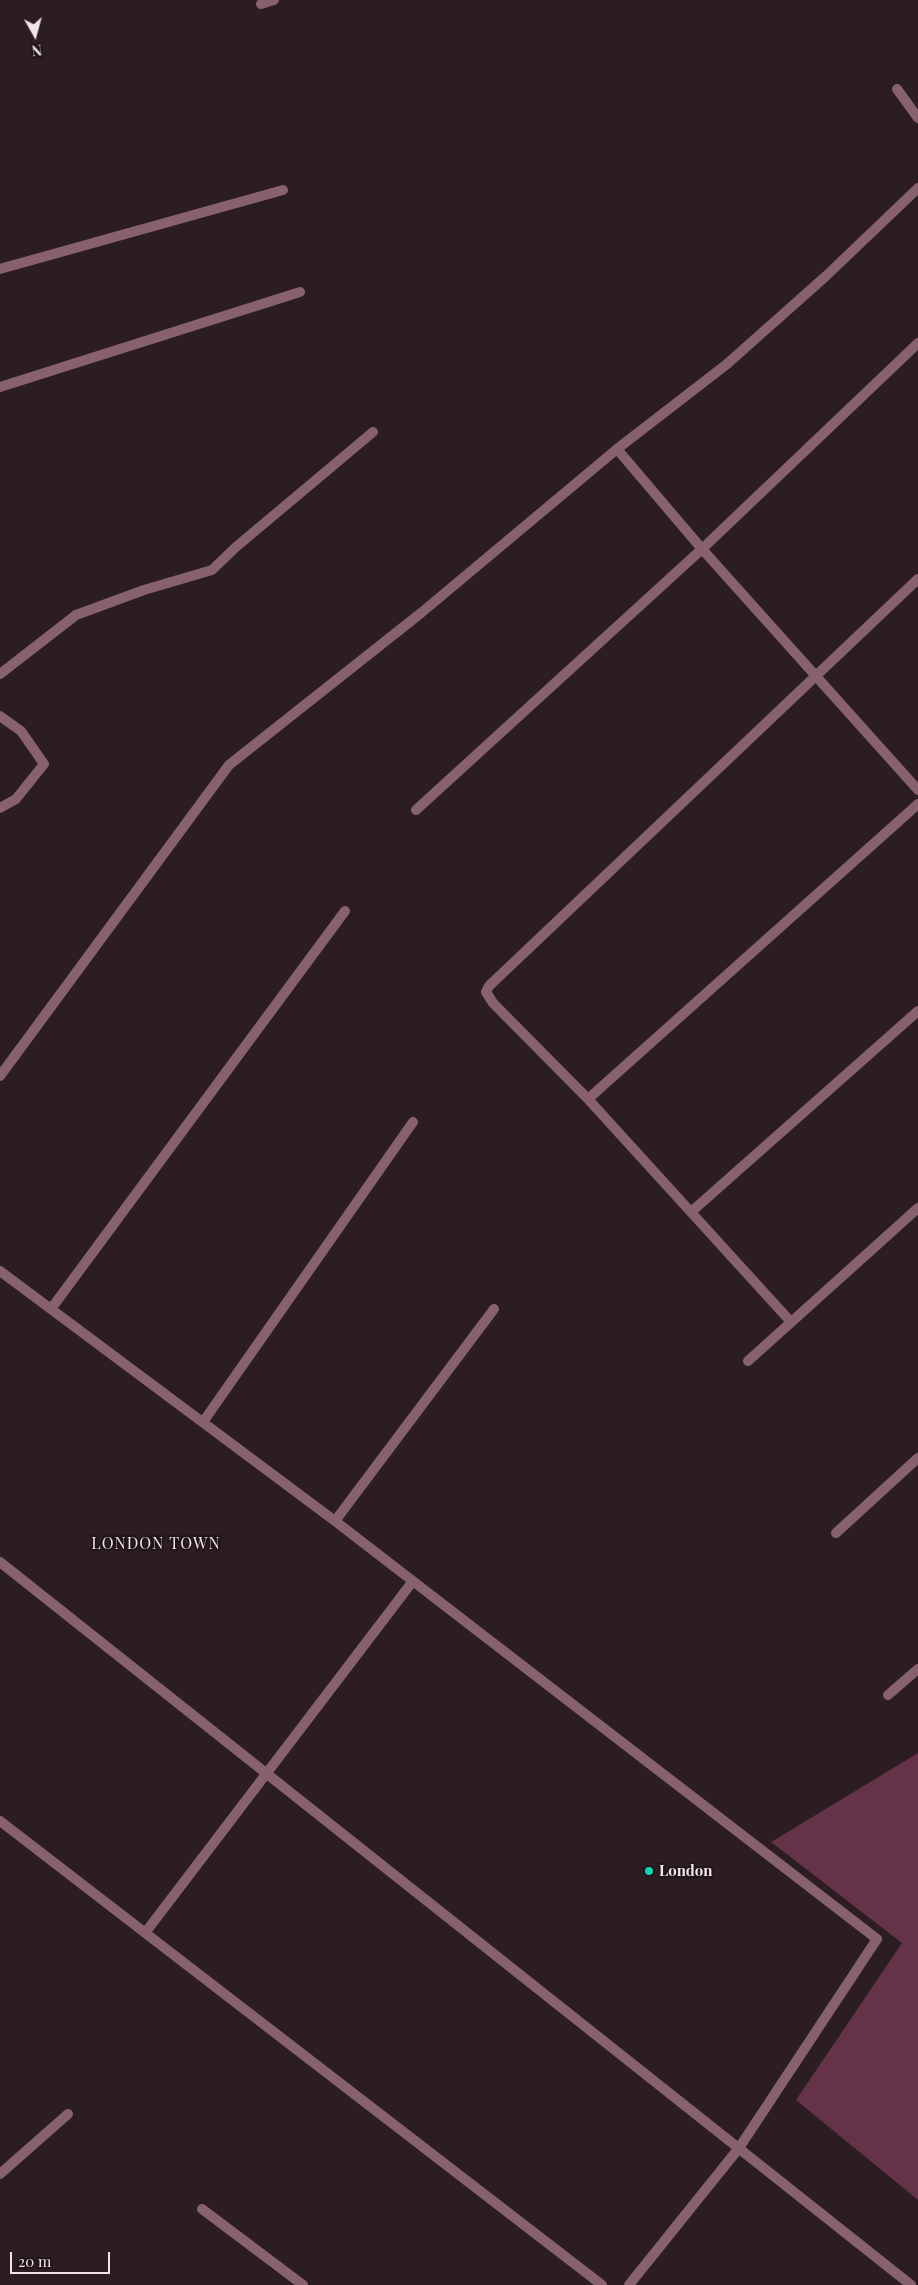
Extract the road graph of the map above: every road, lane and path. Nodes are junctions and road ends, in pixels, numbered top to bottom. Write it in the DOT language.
graph roads {
  1 [pos="274,0"];
  2 [pos="261,4"];
  3 [pos="897,89"];
  4 [pos="918,118"];
  5 [pos="918,188"];
  6 [pos="283,190"];
  7 [pos="0,268"];
  8 [pos="300,292"];
  9 [pos="918,343"];
  10 [pos="0,386"];
  11 [pos="372,432"];
  12 [pos="617,450"];
  13 [pos="702,550"];
  14 [pos="918,579"];
  15 [pos="0,674"];
  16 [pos="815,676"];
  17 [pos="0,716"];
  18 [pos="918,790"];
  19 [pos="918,804"];
  20 [pos="0,808"];
  21 [pos="416,810"];
  22 [pos="345,911"];
  23 [pos="918,1011"];
  24 [pos="0,1076"];
  25 [pos="588,1099"];
  26 [pos="413,1122"];
  27 [pos="918,1208"];
  28 [pos="691,1212"];
  29 [pos="0,1271"];
  30 [pos="51,1309"];
  31 [pos="494,1309"];
  32 [pos="790,1322"];
  33 [pos="748,1360"];
  34 [pos="203,1422"];
  35 [pos="918,1458"];
  36 [pos="335,1521"];
  37 [pos="836,1533"];
  38 [pos="0,1562"];
  39 [pos="413,1581"];
  40 [pos="918,1669"];
  41 [pos="888,1695"];
  42 [pos="267,1774"];
  43 [pos="0,1822"];
  44 [pos="145,1933"];
  45 [pos="68,2114"];
  46 [pos="739,2148"];
  47 [pos="0,2174"];
  48 [pos="202,2209"];
  49 [pos="303,2285"];
  50 [pos="602,2285"];
  51 [pos="629,2285"];
  52 [pos="911,2285"];
  1 -- 2 [label="street"];
  3 -- 4 [label="street"];
  5 -- 12 [label="street"];
  6 -- 7 [label="street"];
  8 -- 10 [label="street"];
  9 -- 13 [label="street"];
  11 -- 15 [label="street"];
  12 -- 13 [label="street"];
  12 -- 24 [label="street"];
  13 -- 16 [label="street"];
  13 -- 21 [label="street"];
  14 -- 16 [label="street"];
  16 -- 18 [label="street"];
  16 -- 25 [label="street"];
  17 -- 20 [label="street"];
  19 -- 25 [label="street"];
  22 -- 30 [label="street"];
  23 -- 28 [label="street"];
  25 -- 28 [label="street"];
  26 -- 34 [label="street"];
  27 -- 32 [label="street"];
  28 -- 32 [label="street"];
  29 -- 30 [label="street"];
  30 -- 34 [label="street"];
  31 -- 36 [label="street"];
  32 -- 33 [label="street"];
  34 -- 36 [label="street"];
  35 -- 37 [label="street"];
  36 -- 39 [label="street"];
  38 -- 42 [label="street"];
  39 -- 42 [label="street"];
  39 -- 46 [label="street"];
  40 -- 41 [label="street"];
  42 -- 44 [label="street"];
  42 -- 46 [label="street"];
  43 -- 44 [label="street"];
  44 -- 50 [label="street"];
  45 -- 47 [label="street"];
  46 -- 51 [label="street"];
  46 -- 52 [label="street"];
  48 -- 49 [label="street"];
}
